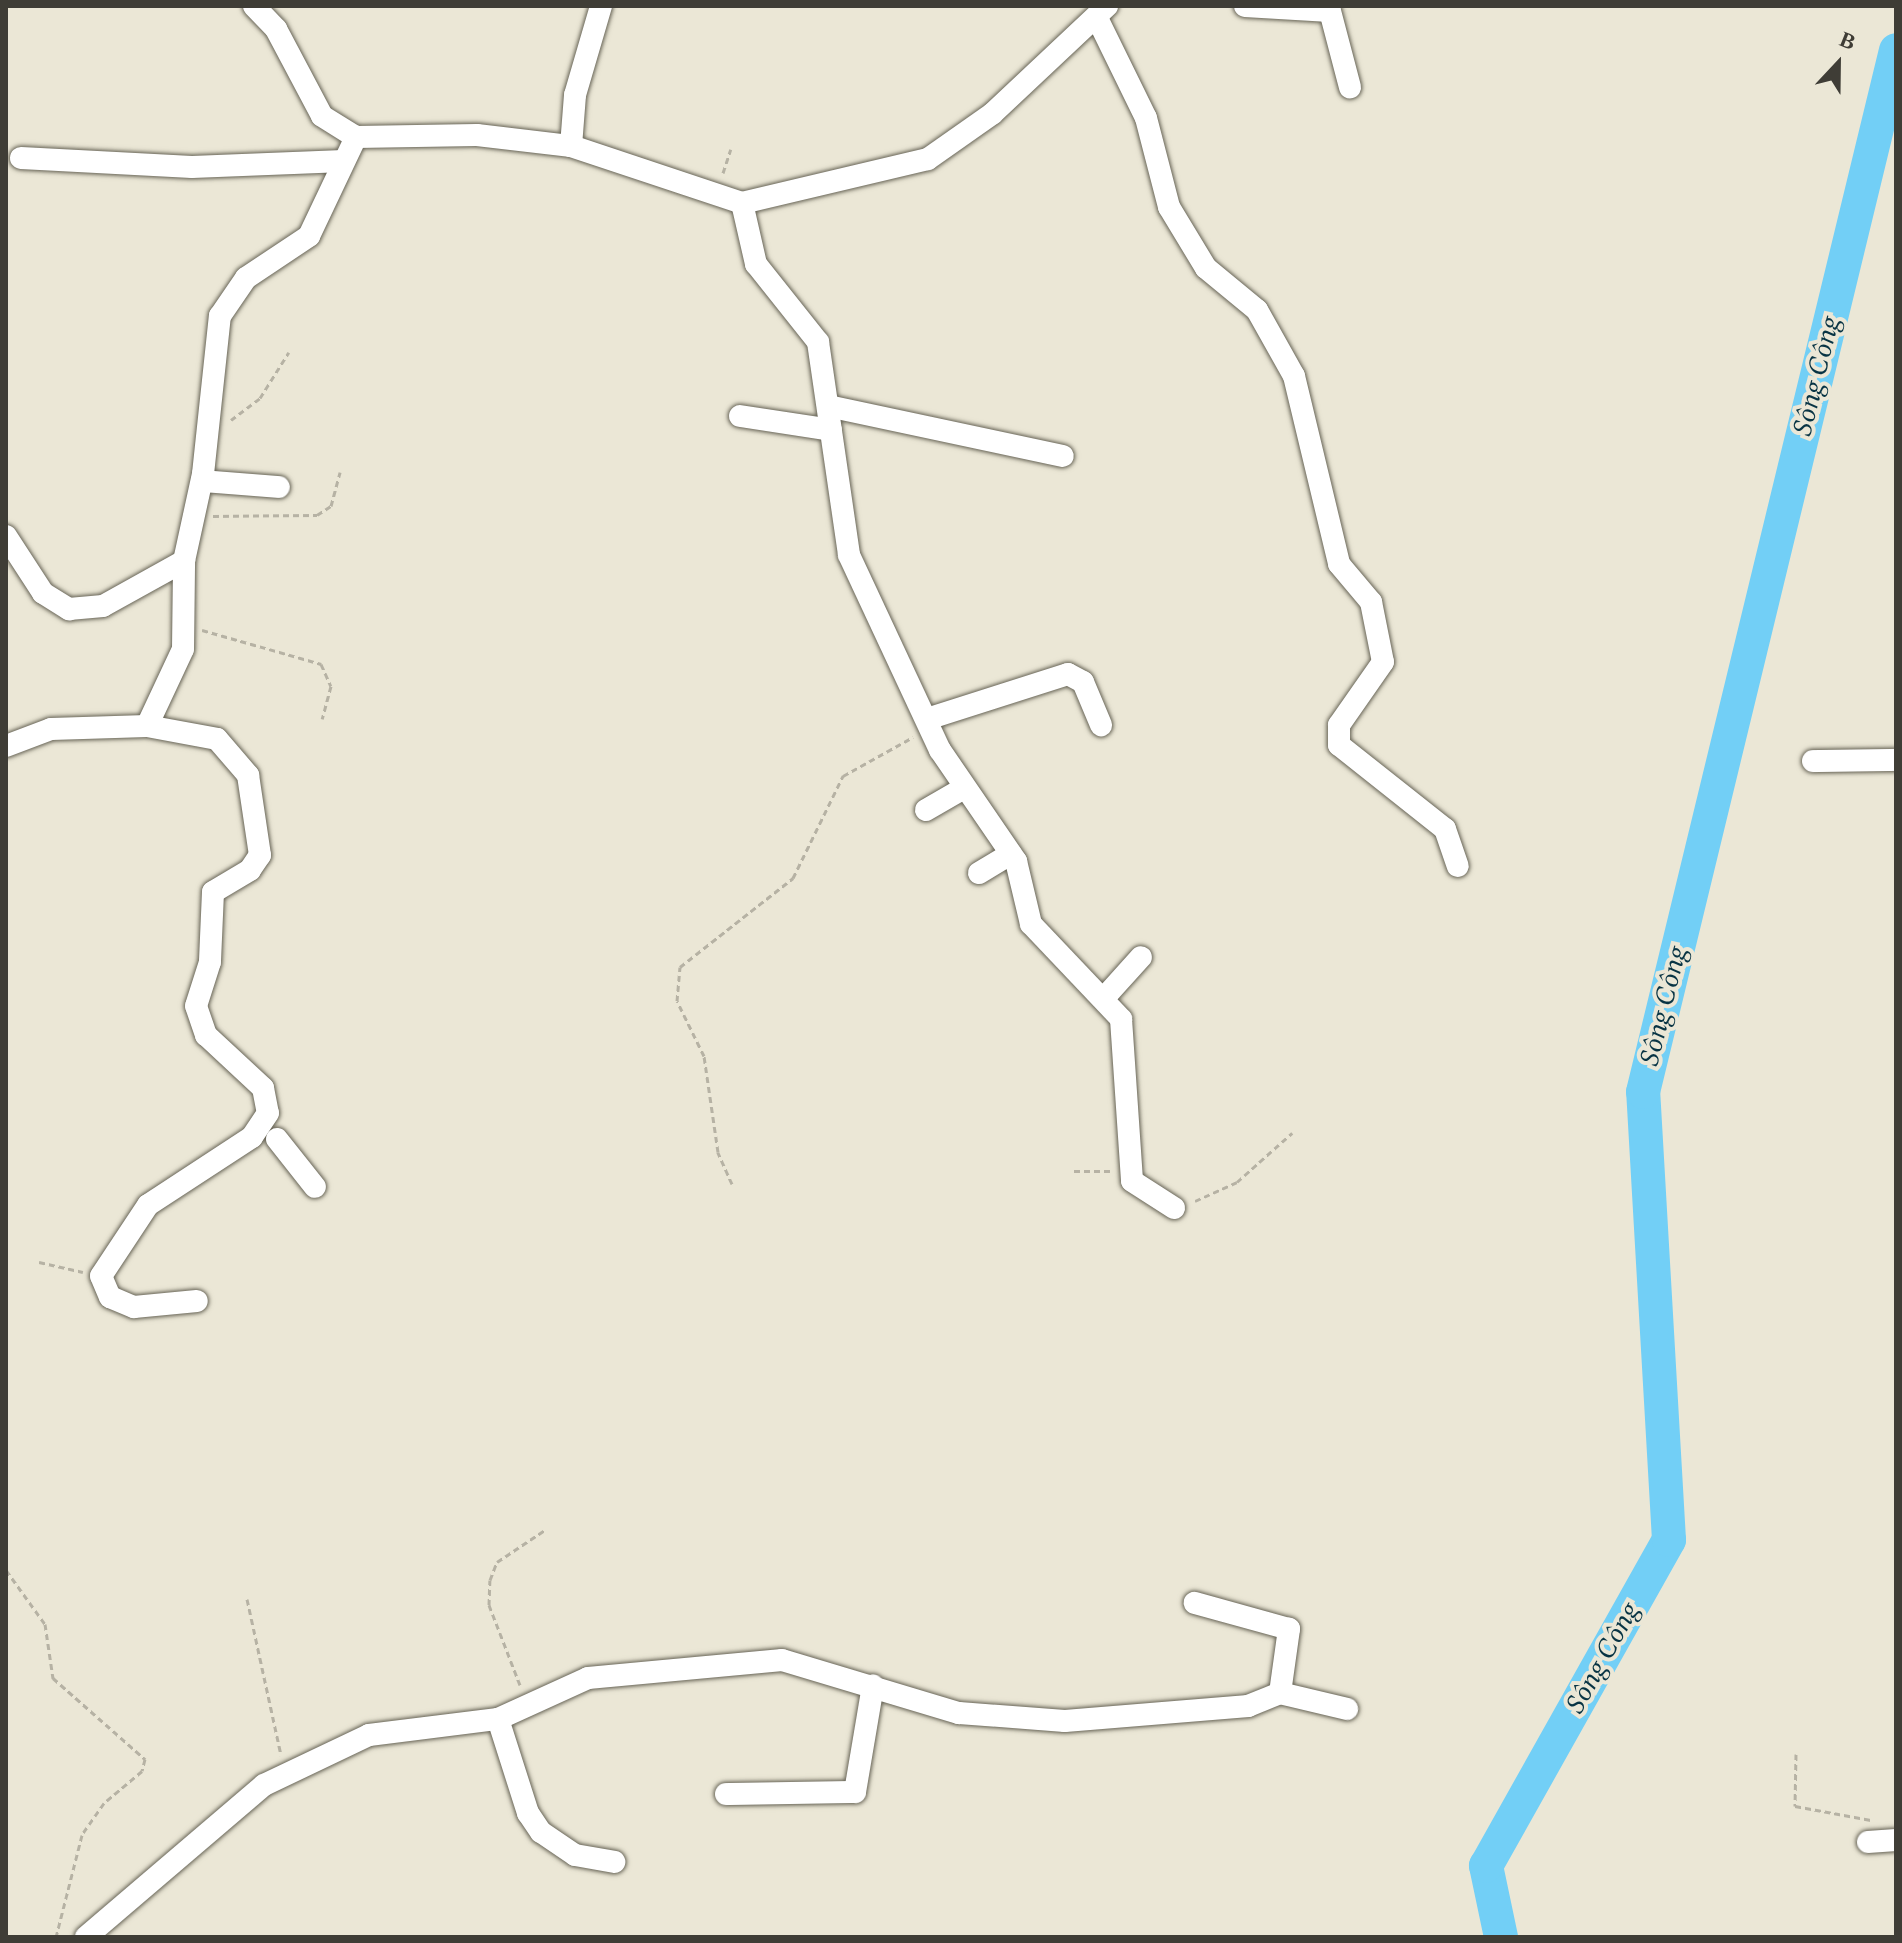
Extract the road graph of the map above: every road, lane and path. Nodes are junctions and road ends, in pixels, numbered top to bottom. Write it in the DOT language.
graph roads {
  1 [pos="254,6"];
  2 [pos="601,6"];
  3 [pos="1245,6"];
  4 [pos="1102,13"];
  5 [pos="1350,87"];
  6 [pos="356,137"];
  7 [pos="571,146"];
  8 [pos="731,149"];
  9 [pos="21,158"];
  10 [pos="344,161"];
  11 [pos="716,196"];
  12 [pos="742,203"];
  13 [pos="289,352"];
  14 [pos="828,406"];
  15 [pos="740,416"];
  16 [pos="831,430"];
  17 [pos="206,433"];
  18 [pos="1063,456"];
  19 [pos="340,472"];
  20 [pos="202,481"];
  21 [pos="279,487"];
  22 [pos="193,517"];
  23 [pos="6,536"];
  24 [pos="184,561"];
  25 [pos="186,628"];
  26 [pos="322,719"];
  27 [pos="929,724"];
  28 [pos="1101,725"];
  29 [pos="147,726"];
  30 [pos="6,746"];
  31 [pos="1896,760"];
  32 [pos="1813,761"];
  33 [pos="964,788"];
  34 [pos="926,810"];
  35 [pos="1011,854"];
  36 [pos="1458,866"];
  37 [pos="979,873"];
  38 [pos="1141,957"];
  39 [pos="1104,998"];
  40 [pos="269,1131"];
  41 [pos="1292,1133"];
  42 [pos="1074,1171"];
  43 [pos="1130,1171"];
  44 [pos="732,1184"];
  45 [pos="315,1187"];
  46 [pos="1174,1208"];
  47 [pos="39,1262"];
  48 [pos="101,1276"];
  49 [pos="197,1301"];
  50 [pos="545,1530"];
  51 [pos="6,1570"];
  52 [pos="247,1599"];
  53 [pos="1195,1603"];
  54 [pos="873,1686"];
  55 [pos="1280,1693"];
  56 [pos="528,1705"];
  57 [pos="1347,1709"];
  58 [pos="498,1719"];
  59 [pos="1796,1754"];
  60 [pos="285,1774"];
  61 [pos="726,1794"];
  62 [pos="1882,1820"];
  63 [pos="1896,1840"];
  64 [pos="1868,1842"];
  65 [pos="614,1862"];
  66 [pos="56,1937"];
  67 [pos="86,1937"];
  1 -- 6 [label="street"];
  2 -- 7 [label="street"];
  3 -- 5 [label="street"];
  4 -- 12 [label="street"];
  4 -- 36 [label="street"];
  6 -- 7 [label="street"];
  6 -- 10 [label="street"];
  7 -- 11 [label="street"];
  8 -- 11 [label="path"];
  9 -- 10 [label="street"];
  10 -- 17 [label="street"];
  11 -- 12 [label="street"];
  12 -- 14 [label="street"];
  13 -- 17 [label="path"];
  14 -- 16 [label="street"];
  14 -- 18 [label="street"];
  15 -- 16 [label="street"];
  16 -- 27 [label="street"];
  17 -- 20 [label="street"];
  19 -- 22 [label="path"];
  20 -- 21 [label="street"];
  20 -- 22 [label="street"];
  22 -- 24 [label="street"];
  23 -- 24 [label="street"];
  24 -- 25 [label="street"];
  25 -- 26 [label="path"];
  25 -- 29 [label="street"];
  27 -- 28 [label="street"];
  27 -- 33 [label="street"];
  27 -- 44 [label="path"];
  29 -- 30 [label="street"];
  29 -- 40 [label="street"];
  31 -- 32 [label="street"];
  33 -- 34 [label="street"];
  33 -- 35 [label="street"];
  35 -- 37 [label="street"];
  35 -- 39 [label="street"];
  38 -- 39 [label="street"];
  39 -- 43 [label="street"];
  40 -- 45 [label="street"];
  40 -- 48 [label="street"];
  41 -- 46 [label="path"];
  42 -- 43 [label="path"];
  43 -- 46 [label="street"];
  47 -- 48 [label="path"];
  48 -- 49 [label="street"];
  50 -- 56 [label="path"];
  51 -- 66 [label="path"];
  52 -- 60 [label="path"];
  53 -- 55 [label="street"];
  54 -- 55 [label="street"];
  54 -- 56 [label="street"];
  54 -- 61 [label="street"];
  55 -- 57 [label="street"];
  56 -- 58 [label="street"];
  58 -- 60 [label="street"];
  58 -- 65 [label="street"];
  59 -- 62 [label="path"];
  60 -- 67 [label="street"];
  63 -- 64 [label="street"];
}
